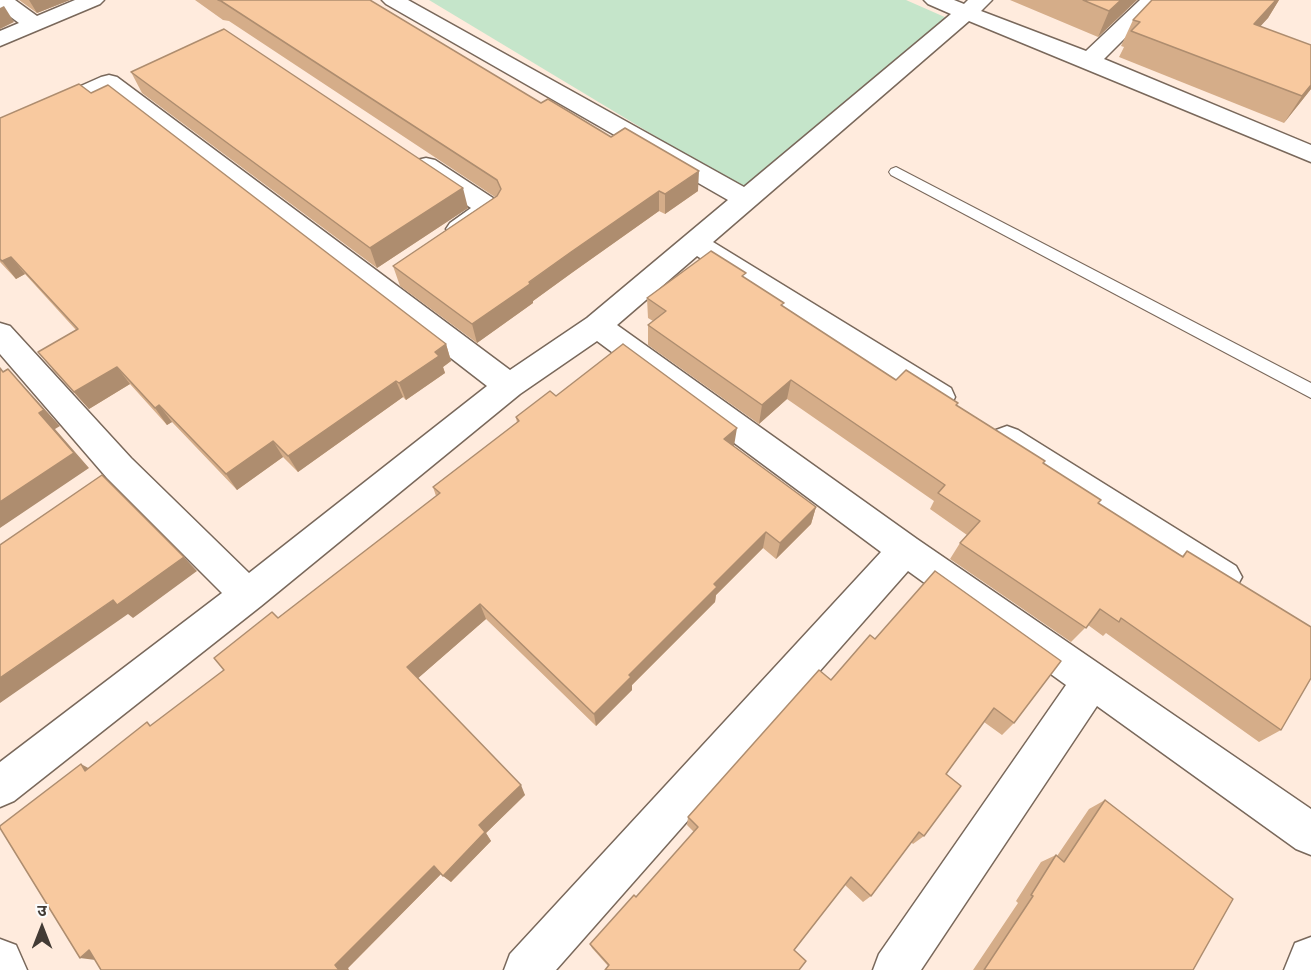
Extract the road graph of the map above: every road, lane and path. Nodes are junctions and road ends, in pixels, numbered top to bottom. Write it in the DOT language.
graph roads {
  1 [pos="1,0"];
  2 [pos="93,0"];
  3 [pos="393,0"];
  4 [pos="935,0"];
  5 [pos="1152,0"];
  6 [pos="973,6"];
  7 [pos="34,24"];
  8 [pos="0,39"];
  9 [pos="1089,61"];
  10 [pos="0,131"];
  11 [pos="403,150"];
  12 [pos="1311,154"];
  13 [pos="896,172"];
  14 [pos="747,200"];
  15 [pos="442,240"];
  16 [pos="696,243"];
  17 [pos="597,326"];
  18 [pos="0,334"];
  19 [pos="509,386"];
  20 [pos="1311,391"];
  21 [pos="119,468"];
  22 [pos="90,488"];
  23 [pos="905,550"];
  24 [pos="1250,593"];
  25 [pos="248,595"];
  26 [pos="1092,680"];
  27 [pos="0,787"];
  28 [pos="1311,834"];
  29 [pos="1311,959"];
  30 [pos="0,961"];
  31 [pos="5,970"];
  32 [pos="526,970"];
  33 [pos="895,970"];
  34 [pos="1306,970"];
  1 -- 7 [label="street"];
  2 -- 7 [label="street"];
  3 -- 14 [label="street"];
  4 -- 6 [label="street"];
  5 -- 9 [label="street"];
  6 -- 9 [label="street"];
  6 -- 14 [label="street"];
  7 -- 8 [label="street"];
  9 -- 12 [label="street"];
  10 -- 19 [label="street"];
  11 -- 15 [label="street"];
  13 -- 20 [label="lane"];
  14 -- 16 [label="street"];
  16 -- 17 [label="street"];
  16 -- 24 [label="street"];
  17 -- 19 [label="street"];
  17 -- 23 [label="street"];
  18 -- 21 [label="street"];
  19 -- 25 [label="street"];
  21 -- 22 [label="street"];
  21 -- 25 [label="street"];
  23 -- 26 [label="street"];
  23 -- 32 [label="street"];
  25 -- 27 [label="street"];
  26 -- 28 [label="street"];
  26 -- 33 [label="street"];
  29 -- 34 [label="street"];
  30 -- 31 [label="street"];
}
